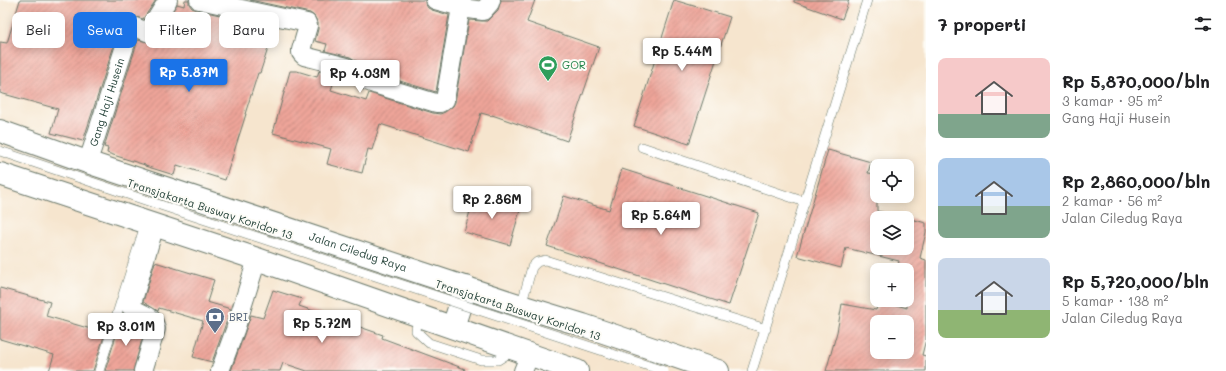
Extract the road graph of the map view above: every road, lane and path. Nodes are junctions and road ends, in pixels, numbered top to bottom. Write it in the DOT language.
graph roads {
  1 [pos="168,0"];
  2 [pos="199,0"];
  3 [pos="436,0"];
  4 [pos="490,0"];
  5 [pos="867,0"];
  6 [pos="461,7"];
  7 [pos="0,132"];
  8 [pos="642,147"];
  9 [pos="0,151"];
  10 [pos="87,162"];
  11 [pos="0,174"];
  12 [pos="77,200"];
  13 [pos="805,202"];
  14 [pos="151,224"];
  15 [pos="257,259"];
  16 [pos="466,288"];
  17 [pos="521,306"];
  18 [pos="766,329"];
  19 [pos="450,338"];
  20 [pos="530,361"];
  21 [pos="99,371"];
  22 [pos="143,371"];
  23 [pos="220,371"];
  24 [pos="577,371"];
  25 [pos="664,371"];
  26 [pos="718,371"];
  27 [pos="752,371"];
  1 -- 10 [label="street, Gang Haji Husein"];
  2 -- 6 [label="street"];
  3 -- 6 [label="street"];
  4 -- 6 [label="street"];
  5 -- 13 [label="lane"];
  7 -- 10 [label="main road, Jalan Ciledug Raya"];
  8 -- 13 [label="lane"];
  9 -- 25 [label="lane, Transjakarta Busway Koridor 13, bridge"];
  10 -- 12 [label="main road"];
  10 -- 16 [label="main road, Jalan Ciledug Raya"];
  11 -- 12 [label="main road"];
  12 -- 14 [label="main road"];
  13 -- 18 [label="lane"];
  14 -- 15 [label="main road"];
  14 -- 21 [label="lane"];
  14 -- 22 [label="street"];
  15 -- 19 [label="main road"];
  15 -- 23 [label="street"];
  16 -- 17 [label="main road, Jalan Ciledug Raya"];
  16 -- 19 [label="main road"];
  17 -- 18 [label="lane"];
  17 -- 26 [label="main road, Jalan Ciledug Raya"];
  18 -- 27 [label="lane"];
  19 -- 20 [label="main road"];
  20 -- 24 [label="main road"];
}
